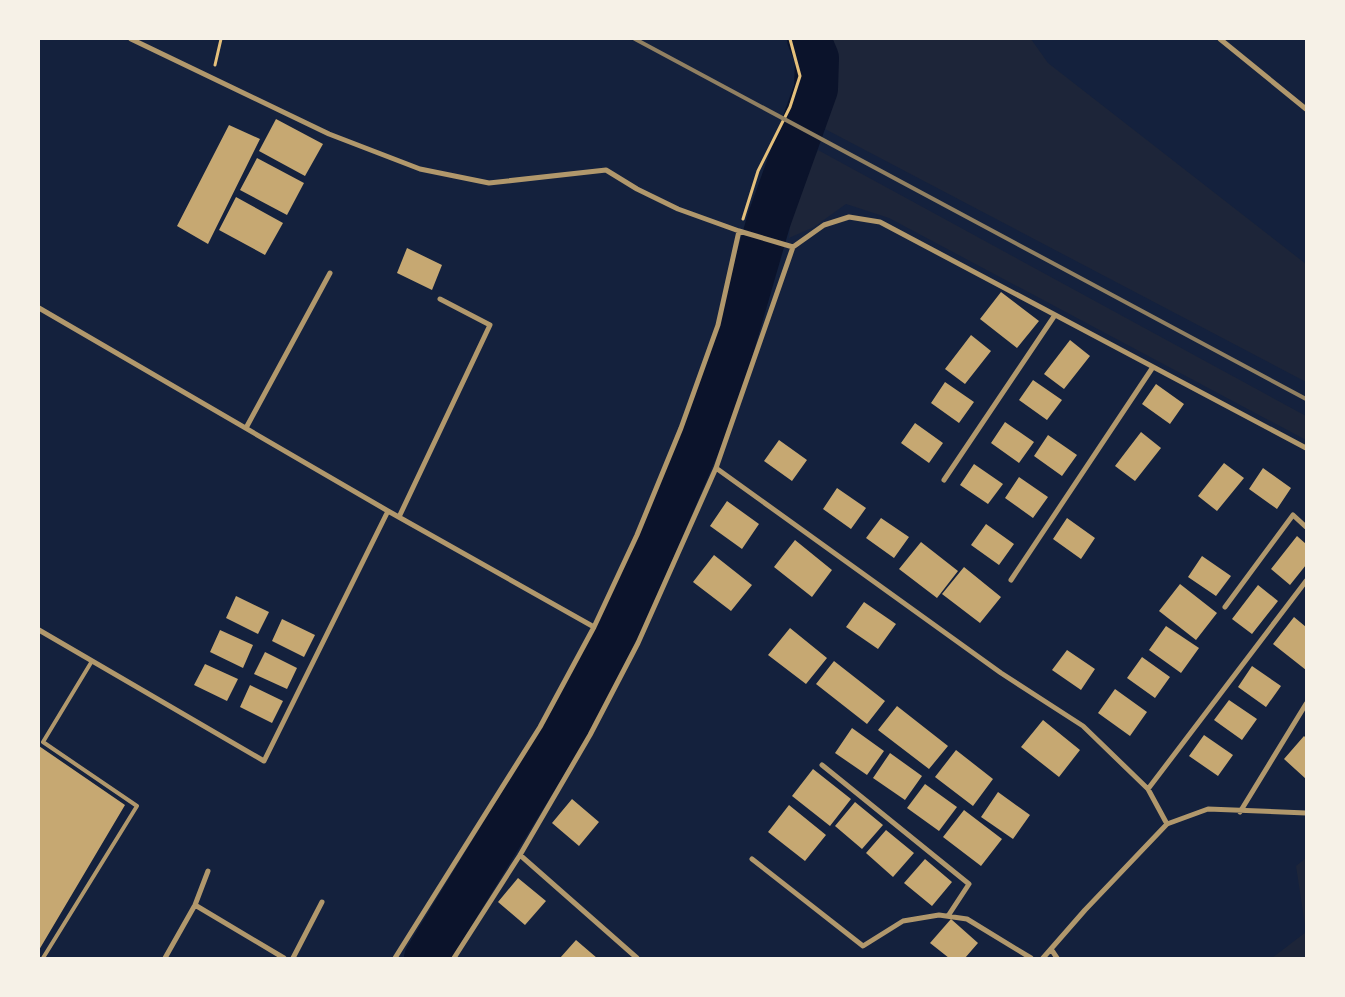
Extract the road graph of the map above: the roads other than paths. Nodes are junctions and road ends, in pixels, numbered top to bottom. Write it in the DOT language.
graph roads {
  1 [pos="131,39"];
  2 [pos="1220,39"];
  3 [pos="1306,108"];
  4 [pos="739,231"];
  5 [pos="793,247"];
  6 [pos="330,273"];
  7 [pos="440,299"];
  8 [pos="39,308"];
  9 [pos="1055,315"];
  10 [pos="1152,367"];
  11 [pos="246,428"];
  12 [pos="1306,448"];
  13 [pos="716,468"];
  14 [pos="944,480"];
  15 [pos="388,511"];
  16 [pos="399,517"];
  17 [pos="1306,527"];
  18 [pos="1011,580"];
  19 [pos="1306,581"];
  20 [pos="1225,606"];
  21 [pos="594,627"];
  22 [pos="39,630"];
  23 [pos="92,661"];
  24 [pos="1306,704"];
  25 [pos="822,765"];
  26 [pos="1148,789"];
  27 [pos="1240,812"];
  28 [pos="1306,813"];
  29 [pos="1167,824"];
  30 [pos="520,855"];
  31 [pos="752,859"];
  32 [pos="208,871"];
  33 [pos="322,902"];
  34 [pos="195,905"];
  35 [pos="948,916"];
  36 [pos="1051,949"];
  37 [pos="43,958"];
  38 [pos="164,958"];
  39 [pos="284,958"];
  40 [pos="293,958"];
  41 [pos="395,958"];
  42 [pos="454,958"];
  43 [pos="637,958"];
  44 [pos="1031,958"];
  45 [pos="1043,958"];
  46 [pos="1057,958"];
  1 -- 4 [label="street"];
  2 -- 3 [label="street"];
  4 -- 5 [label="street"];
  4 -- 21 [label="street"];
  5 -- 9 [label="street"];
  5 -- 13 [label="street"];
  6 -- 11 [label="street"];
  7 -- 16 [label="street"];
  8 -- 11 [label="street"];
  9 -- 10 [label="street"];
  9 -- 14 [label="street"];
  10 -- 12 [label="street"];
  10 -- 18 [label="street"];
  11 -- 15 [label="street"];
  13 -- 26 [label="street"];
  13 -- 30 [label="street"];
  15 -- 16 [label="street"];
  15 -- 23 [label="street"];
  16 -- 21 [label="street"];
  17 -- 20 [label="street"];
  19 -- 26 [label="street"];
  21 -- 41 [label="street"];
  22 -- 23 [label="street"];
  23 -- 37 [label="lane"];
  24 -- 27 [label="street"];
  25 -- 35 [label="street"];
  26 -- 29 [label="street"];
  27 -- 28 [label="street"];
  27 -- 29 [label="street"];
  29 -- 36 [label="street"];
  30 -- 42 [label="street"];
  30 -- 43 [label="street"];
  31 -- 35 [label="street"];
  32 -- 34 [label="street"];
  33 -- 40 [label="street"];
  34 -- 38 [label="street"];
  34 -- 39 [label="street"];
  35 -- 44 [label="street"];
  36 -- 45 [label="street"];
  36 -- 46 [label="street"];
}
